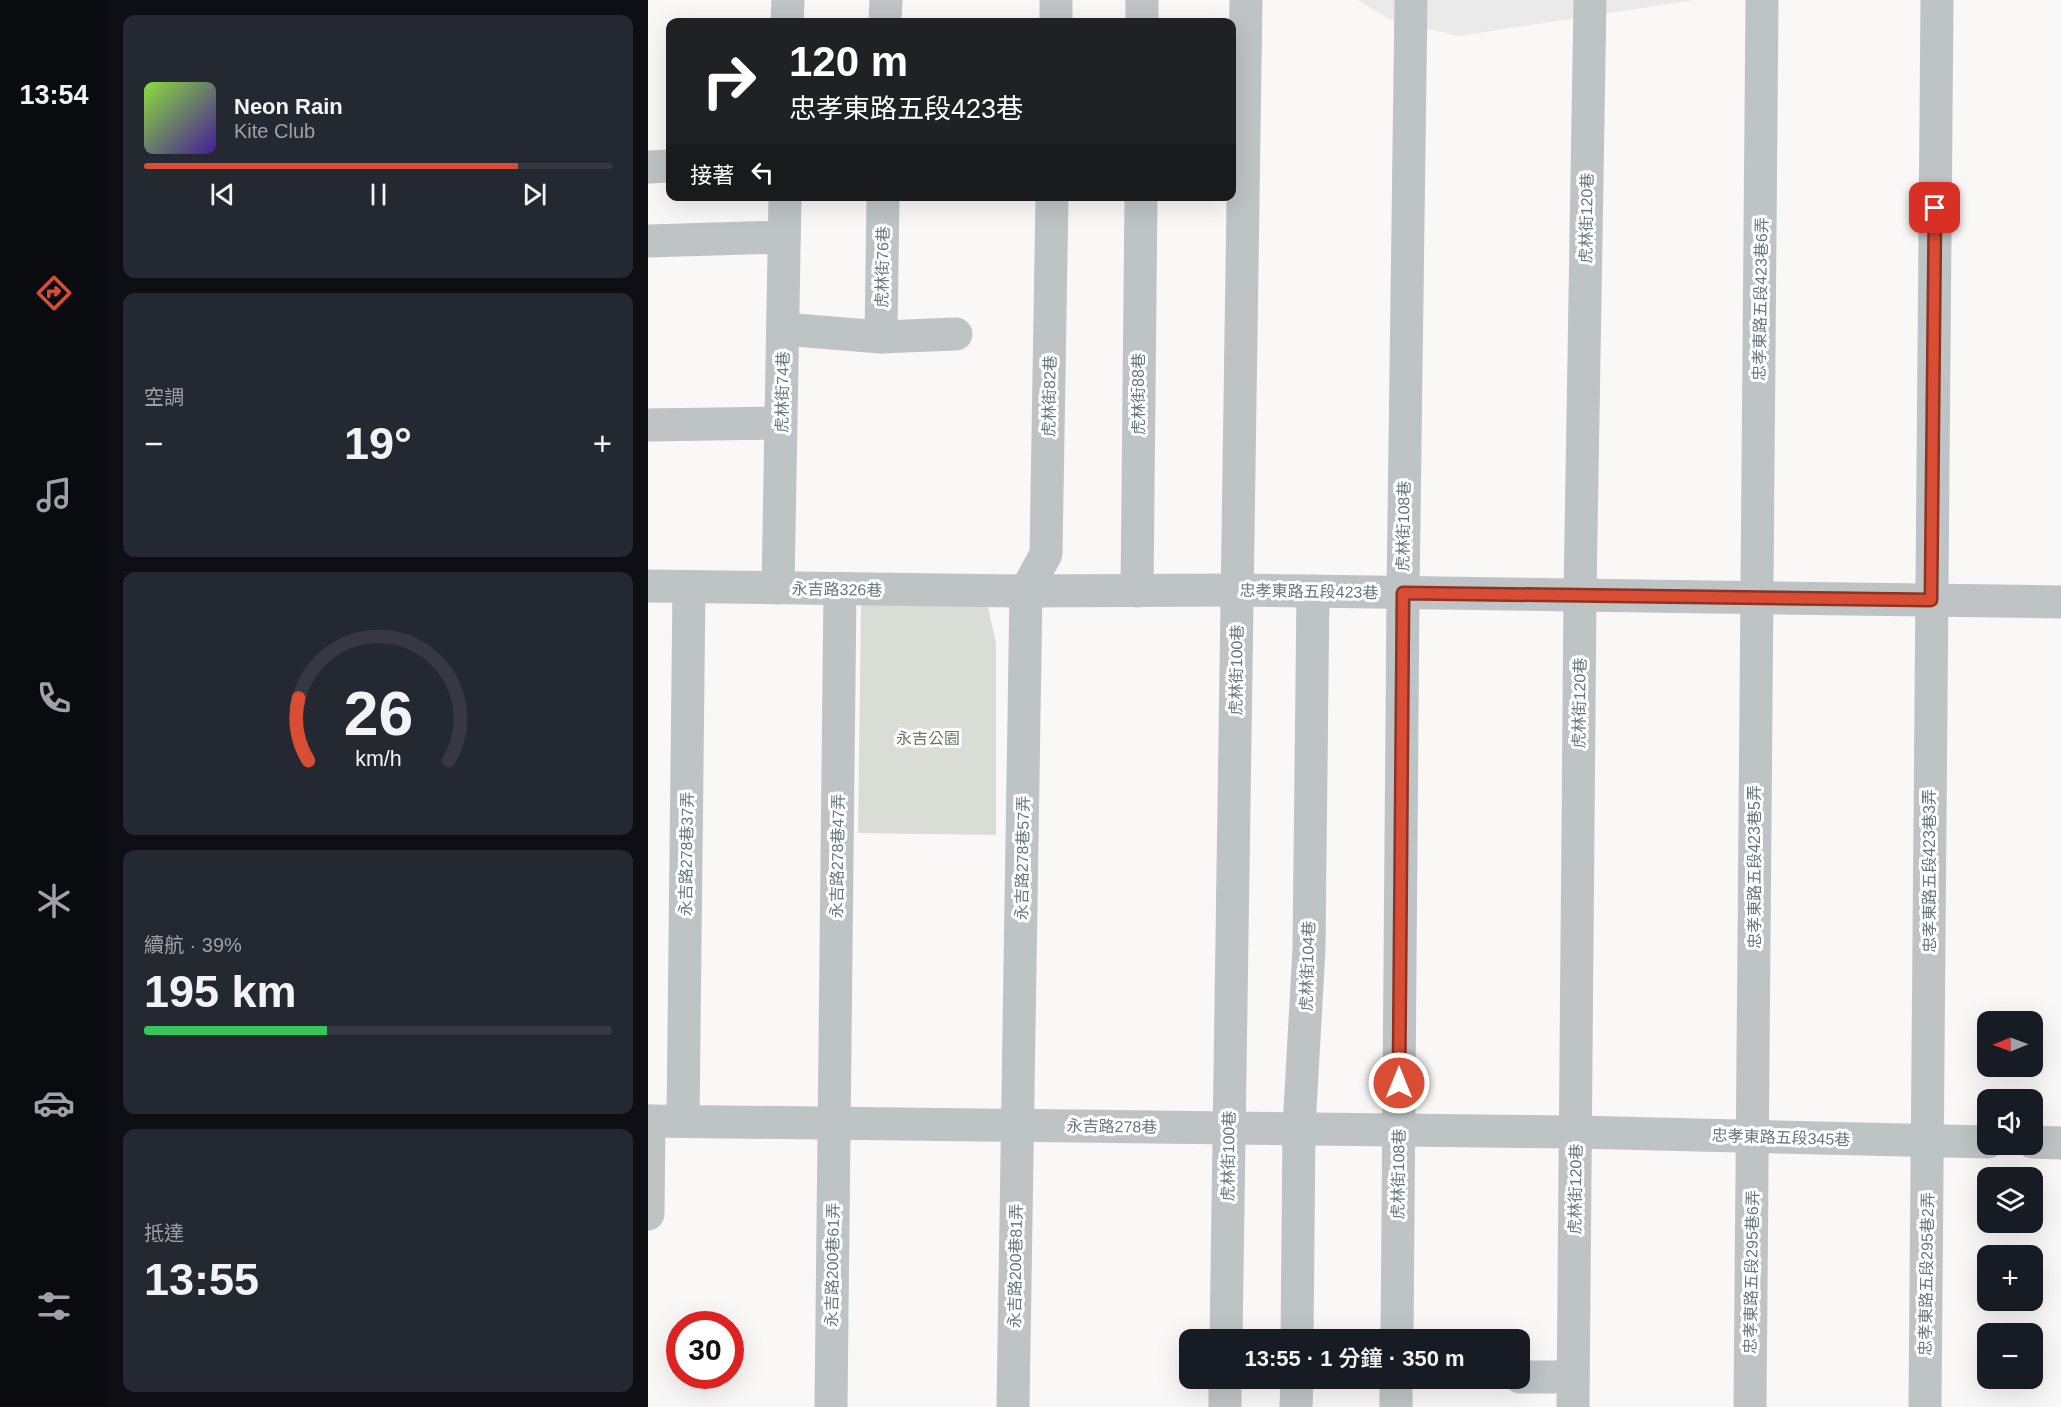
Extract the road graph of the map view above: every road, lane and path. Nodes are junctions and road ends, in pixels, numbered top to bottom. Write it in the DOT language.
graph roads {
  1 [pos="788,0"];
  2 [pos="886,0"];
  3 [pos="1056,0"];
  4 [pos="1142,0"];
  5 [pos="1246,0"];
  6 [pos="1411,0"];
  7 [pos="1590,0"];
  8 [pos="1762,0"];
  9 [pos="1936,0"];
  10 [pos="787,18"];
  11 [pos="885,18"];
  12 [pos="1056,18"];
  13 [pos="1142,18"];
  14 [pos="1239,41"];
  15 [pos="666,166"];
  16 [pos="648,167"];
  17 [pos="785,201"];
  18 [pos="883,201"];
  19 [pos="1052,201"];
  20 [pos="1141,201"];
  21 [pos="784,237"];
  22 [pos="648,241"];
  23 [pos="783,329"];
  24 [pos="956,334"];
  25 [pos="881,337"];
  26 [pos="781,423"];
  27 [pos="648,425"];
  28 [pos="648,586"];
  29 [pos="689,587"];
  30 [pos="778,588"];
  31 [pos="840,589"];
  32 [pos="1237,590"];
  33 [pos="1026,591"];
  34 [pos="1137,591"];
  35 [pos="1313,591"];
  36 [pos="1403,593"];
  37 [pos="1580,595"];
  38 [pos="1757,598"];
  39 [pos="1931,600"];
  40 [pos="2061,602"];
  41 [pos="649,1121"];
  42 [pos="683,1121"];
  43 [pos="834,1123"];
  44 [pos="1017,1125"];
  45 [pos="1229,1128"];
  46 [pos="1299,1128"];
  47 [pos="1399,1130"];
  48 [pos="1575,1131"];
  49 [pos="1752,1137"];
  50 [pos="1928,1141"];
  51 [pos="1977,1142"];
  52 [pos="2043,1142"];
  53 [pos="2061,1143"];
  54 [pos="648,1214"];
  55 [pos="1226,1329"];
  56 [pos="1297,1329"];
  57 [pos="1397,1329"];
  58 [pos="1530,1380"];
  59 [pos="1225,1389"];
  60 [pos="1297,1389"];
  61 [pos="1396,1389"];
  62 [pos="1573,1392"];
  63 [pos="831,1407"];
  64 [pos="1013,1407"];
  65 [pos="1225,1407"];
  66 [pos="1296,1407"];
  67 [pos="1396,1407"];
  68 [pos="1750,1407"];
  69 [pos="1925,1407"];
  1 -- 10 [label="street"];
  2 -- 11 [label="street"];
  3 -- 12 [label="street"];
  4 -- 13 [label="street"];
  5 -- 14 [label="street, 虎林街100巷"];
  6 -- 36 [label="street, 虎林街108巷"];
  7 -- 37 [label="street, 虎林街120巷"];
  8 -- 38 [label="street, 忠孝東路五段423巷6弄"];
  9 -- 39 [label="street, 忠孝東路五段423巷3弄"];
  14 -- 32 [label="street, 虎林街100巷"];
  15 -- 16 [label="street"];
  17 -- 21 [label="street, 虎林街74巷"];
  18 -- 25 [label="street, 虎林街76巷"];
  19 -- 33 [label="street, 虎林街82巷"];
  20 -- 34 [label="street, 虎林街88巷"];
  21 -- 22 [label="street"];
  21 -- 23 [label="street, 虎林街74巷"];
  23 -- 25 [label="street"];
  23 -- 26 [label="street, 虎林街74巷"];
  24 -- 25 [label="street"];
  26 -- 27 [label="street"];
  26 -- 30 [label="street, 虎林街74巷"];
  28 -- 29 [label="street, 永吉路326巷"];
  29 -- 30 [label="street, 永吉路326巷"];
  29 -- 42 [label="street, 永吉路278巷37弄"];
  30 -- 31 [label="street, 永吉路326巷"];
  31 -- 33 [label="street, 永吉路326巷"];
  31 -- 43 [label="street, 永吉路278巷47弄"];
  32 -- 34 [label="street, 忠孝東路五段423巷"];
  32 -- 35 [label="street, 忠孝東路五段423巷"];
  32 -- 45 [label="street, 虎林街100巷"];
  33 -- 34 [label="street, 忠孝東路五段423巷"];
  33 -- 44 [label="street, 永吉路278巷57弄"];
  35 -- 36 [label="street, 忠孝東路五段423巷"];
  35 -- 46 [label="street, 虎林街104巷"];
  36 -- 37 [label="street, 忠孝東路五段423巷"];
  36 -- 47 [label="street, 虎林街108巷"];
  37 -- 38 [label="street, 忠孝東路五段423巷"];
  37 -- 48 [label="street, 虎林街120巷"];
  38 -- 39 [label="street, 忠孝東路五段423巷"];
  38 -- 49 [label="street, 忠孝東路五段423巷5弄"];
  39 -- 40 [label="street, 忠孝東路五段423巷"];
  39 -- 50 [label="street, 忠孝東路五段423巷3弄"];
  41 -- 42 [label="street, 永吉路278巷"];
  41 -- 54 [label="street"];
  42 -- 43 [label="street, 永吉路278巷"];
  43 -- 44 [label="street, 永吉路278巷"];
  43 -- 63 [label="street, 永吉路200巷61弄"];
  44 -- 45 [label="street, 永吉路278巷"];
  44 -- 64 [label="street, 永吉路200巷81弄"];
  45 -- 46 [label="street, 永吉路278巷"];
  45 -- 55 [label="street, 虎林街100巷"];
  46 -- 47 [label="street, 永吉路278巷"];
  46 -- 56 [label="street, 虎林街104巷"];
  47 -- 48 [label="street, 永吉路278巷"];
  47 -- 57 [label="street, 虎林街108巷"];
  48 -- 49 [label="street, 忠孝東路五段345巷"];
  48 -- 62 [label="street, 虎林街120巷"];
  49 -- 50 [label="street, 忠孝東路五段345巷"];
  49 -- 68 [label="street, 忠孝東路五段295巷6弄"];
  50 -- 51 [label="street, 忠孝東路五段345巷"];
  50 -- 69 [label="street, 忠孝東路五段295巷2弄"];
  52 -- 53 [label="street"];
  58 -- 62 [label="street"];
  59 -- 65 [label="street"];
  60 -- 66 [label="street"];
  61 -- 67 [label="street"];
}
